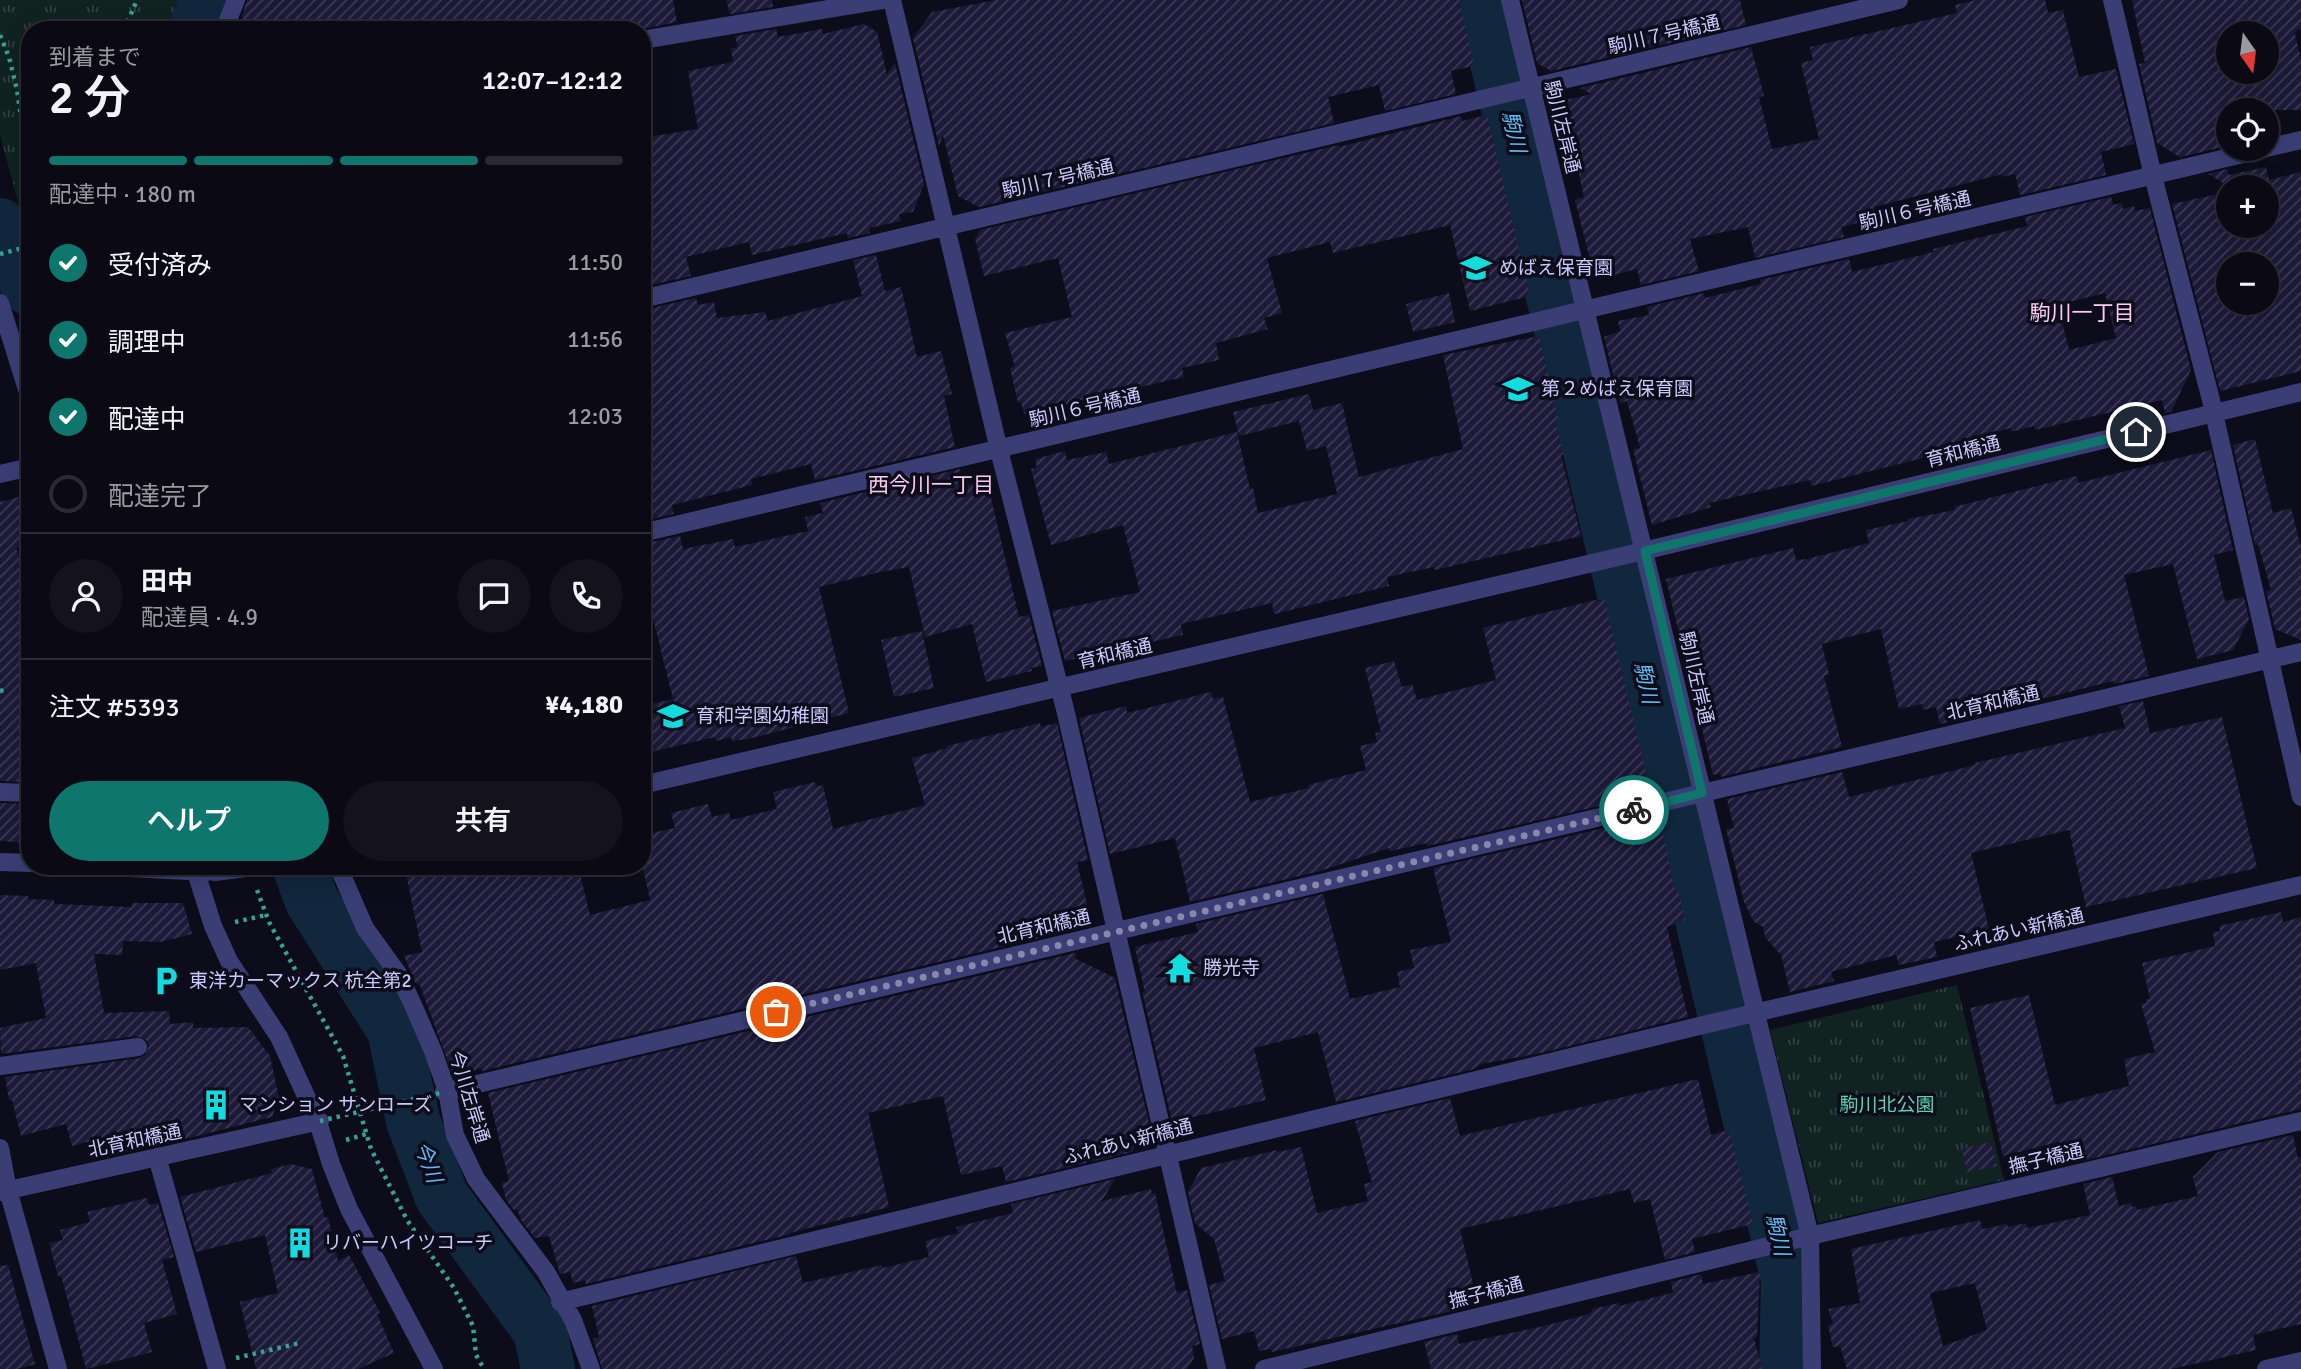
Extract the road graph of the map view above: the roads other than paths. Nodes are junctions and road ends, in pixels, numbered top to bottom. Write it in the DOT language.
graph roads {
  1 [pos="236,0"];
  2 [pos="883,0"];
  3 [pos="892,0"];
  4 [pos="1510,0"];
  5 [pos="1899,0"];
  6 [pos="2112,0"];
  7 [pos="228,21"];
  8 [pos="651,39"];
  9 [pos="1526,89"];
  10 [pos="2301,140"];
  11 [pos="2279,145"];
  12 [pos="2216,160"];
  13 [pos="2153,176"];
  14 [pos="947,227"];
  15 [pos="651,297"];
  16 [pos="0,303"];
  17 [pos="1580,312"];
  18 [pos="21,370"];
  19 [pos="2301,393"];
  20 [pos="2214,412"];
  21 [pos="999,450"];
  22 [pos="21,469"];
  23 [pos="0,474"];
  24 [pos="651,531"];
  25 [pos="1640,552"];
  26 [pos="2301,652"];
  27 [pos="2269,660"];
  28 [pos="1060,689"];
  29 [pos="651,783"];
  30 [pos="0,792"];
  31 [pos="21,793"];
  32 [pos="1698,794"];
  33 [pos="2301,797"];
  34 [pos="0,862"];
  35 [pos="21,863"];
  36 [pos="197,875"];
  37 [pos="342,875"];
  38 [pos="2301,885"];
  39 [pos="1117,931"];
  40 [pos="1752,1014"];
  41 [pos="138,1047"];
  42 [pos="0,1066"];
  43 [pos="446,1092"];
  44 [pos="2301,1121"];
  45 [pos="319,1122"];
  46 [pos="0,1147"];
  47 [pos="1166,1154"];
  48 [pos="157,1157"];
  49 [pos="4,1191"];
  50 [pos="1805,1237"];
  51 [pos="560,1301"];
  52 [pos="2301,1361"];
  53 [pos="216,1366"];
  54 [pos="58,1369"];
  55 [pos="434,1369"];
  56 [pos="591,1369"];
  57 [pos="1217,1369"];
  58 [pos="1264,1369"];
  59 [pos="1812,1369"];
  60 [pos="2266,1369"];
  1 -- 7 [label="street"];
  2 -- 8 [label="street"];
  3 -- 14 [label="street"];
  4 -- 9 [label="street, 駒川左岸通"];
  5 -- 9 [label="street, 駒川７号橋通"];
  6 -- 13 [label="street"];
  9 -- 14 [label="street, 駒川７号橋通"];
  9 -- 17 [label="street, 駒川左岸通"];
  10 -- 11 [label="street, 駒川６号橋通"];
  12 -- 13 [label="street, 駒川６号橋通"];
  13 -- 17 [label="street, 駒川６号橋通"];
  13 -- 20 [label="street"];
  14 -- 15 [label="street, 駒川７号橋通"];
  14 -- 21 [label="street"];
  16 -- 18 [label="street"];
  17 -- 21 [label="street, 駒川６号橋通"];
  17 -- 25 [label="street, 駒川左岸通"];
  19 -- 20 [label="street, 育和橋通"];
  20 -- 25 [label="street, 育和橋通"];
  20 -- 27 [label="street"];
  21 -- 24 [label="street, 駒川６号橋通"];
  21 -- 28 [label="street"];
  22 -- 23 [label="street"];
  25 -- 28 [label="street, 育和橋通"];
  25 -- 32 [label="street, 駒川左岸通"];
  26 -- 27 [label="street, 北育和橋通"];
  27 -- 32 [label="street, 北育和橋通"];
  27 -- 33 [label="street"];
  28 -- 29 [label="street, 育和橋通"];
  28 -- 39 [label="street"];
  30 -- 31 [label="street"];
  32 -- 39 [label="street, 北育和橋通"];
  32 -- 40 [label="street, 駒川左岸通"];
  34 -- 35 [label="street"];
  36 -- 45 [label="street"];
  37 -- 43 [label="street, 今川左岸通"];
  38 -- 40 [label="street, ふれあい新橋通"];
  39 -- 43 [label="street, 北育和橋通"];
  39 -- 47 [label="street"];
  40 -- 47 [label="street, ふれあい新橋通"];
  40 -- 50 [label="street, 駒川左岸通"];
  41 -- 42 [label="street"];
  43 -- 51 [label="street, 今川左岸通"];
  44 -- 50 [label="street, 撫子橋通"];
  45 -- 48 [label="street, 北育和橋通"];
  45 -- 55 [label="street"];
  46 -- 49 [label="street"];
  47 -- 51 [label="street, ふれあい新橋通"];
  47 -- 57 [label="street"];
  48 -- 49 [label="street, 北育和橋通"];
  48 -- 53 [label="street"];
  49 -- 54 [label="street"];
  50 -- 58 [label="street, 撫子橋通"];
  50 -- 59 [label="street, 駒川左岸通"];
  51 -- 56 [label="street, 今川左岸通"];
  52 -- 60 [label="street"];
}
